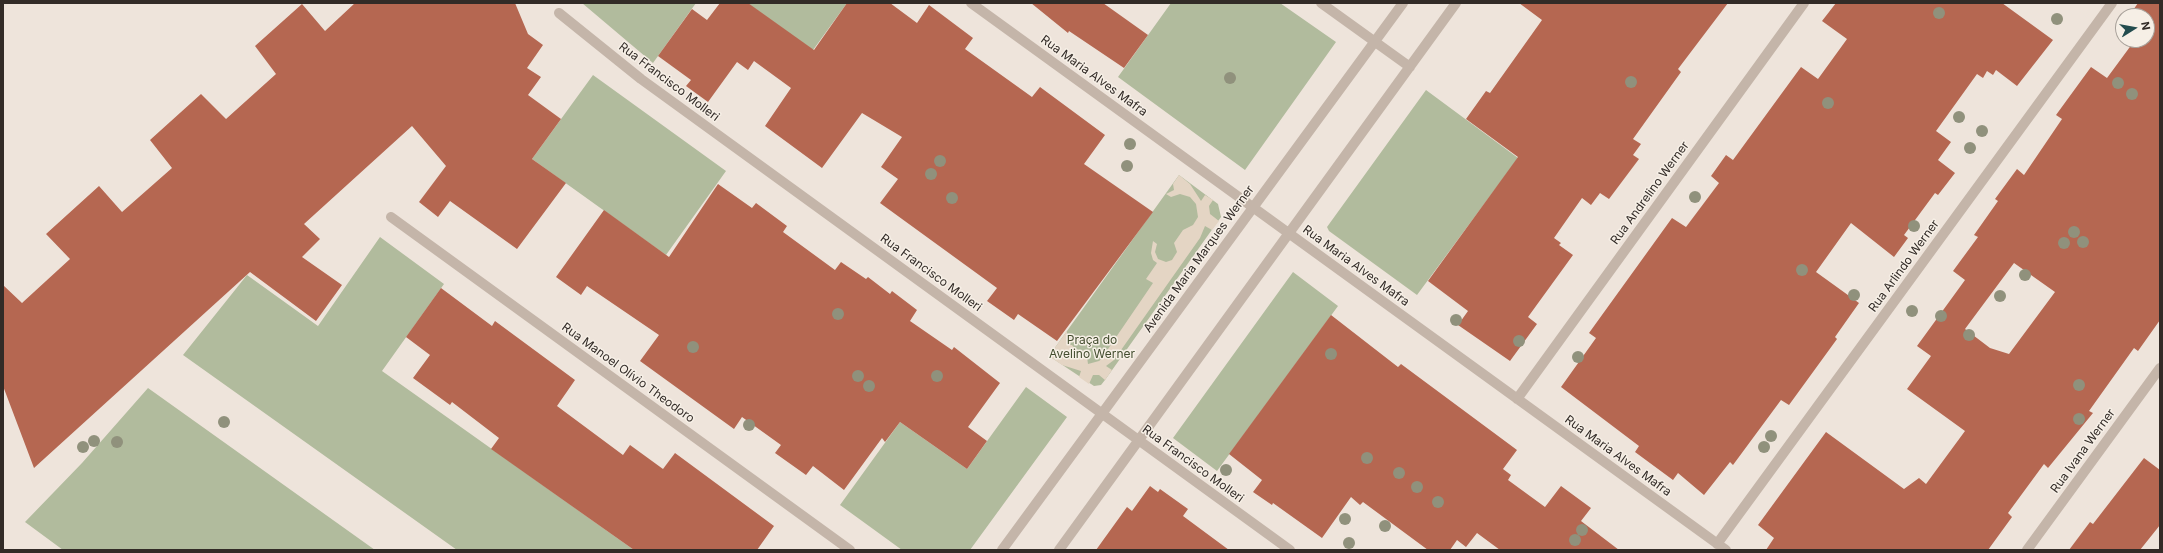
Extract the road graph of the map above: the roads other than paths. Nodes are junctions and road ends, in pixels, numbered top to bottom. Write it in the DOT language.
graph roads {
  1 [pos="971,3"];
  2 [pos="1320,3"];
  3 [pos="1403,3"];
  4 [pos="1456,3"];
  5 [pos="1804,3"];
  6 [pos="2112,3"];
  7 [pos="559,13"];
  8 [pos="1374,43"];
  9 [pos="1410,67"];
  10 [pos="1252,208"];
  11 [pos="391,217"];
  12 [pos="1289,233"];
  13 [pos="2160,368"];
  14 [pos="1517,399"];
  15 [pos="1102,414"];
  16 [pos="1139,440"];
  17 [pos="1717,544"];
  18 [pos="850,550"];
  19 [pos="1002,550"];
  20 [pos="1059,550"];
  21 [pos="1290,550"];
  22 [pos="1726,550"];
  23 [pos="2027,550"];
  1 -- 10 [label="street, Rua Maria Alves Mafra"];
  2 -- 8 [label="street"];
  3 -- 8 [label="street, Avenida Maria Marques Werner"];
  4 -- 9 [label="street"];
  5 -- 14 [label="street, Rua Andrelino Werner"];
  6 -- 17 [label="street, Rua Arlindo Werner"];
  7 -- 15 [label="street, Rua Francisco Molleri"];
  8 -- 9 [label="street"];
  8 -- 10 [label="street, Avenida Maria Marques Werner"];
  9 -- 12 [label="street"];
  10 -- 12 [label="street, Rua Maria Alves Mafra"];
  10 -- 15 [label="street, Avenida Maria Marques Werner"];
  11 -- 18 [label="street, Rua Manoel Olívio Theodoro"];
  12 -- 14 [label="street, Rua Maria Alves Mafra"];
  12 -- 16 [label="street"];
  13 -- 23 [label="street, Rua Ivana Werner"];
  14 -- 17 [label="street, Rua Maria Alves Mafra"];
  15 -- 16 [label="street, Rua Francisco Molleri"];
  15 -- 19 [label="street, Avenida Maria Marques Werner"];
  16 -- 20 [label="street"];
  16 -- 21 [label="street, Rua Francisco Molleri"];
  17 -- 22 [label="street, Rua Maria Alves Mafra"];
}
